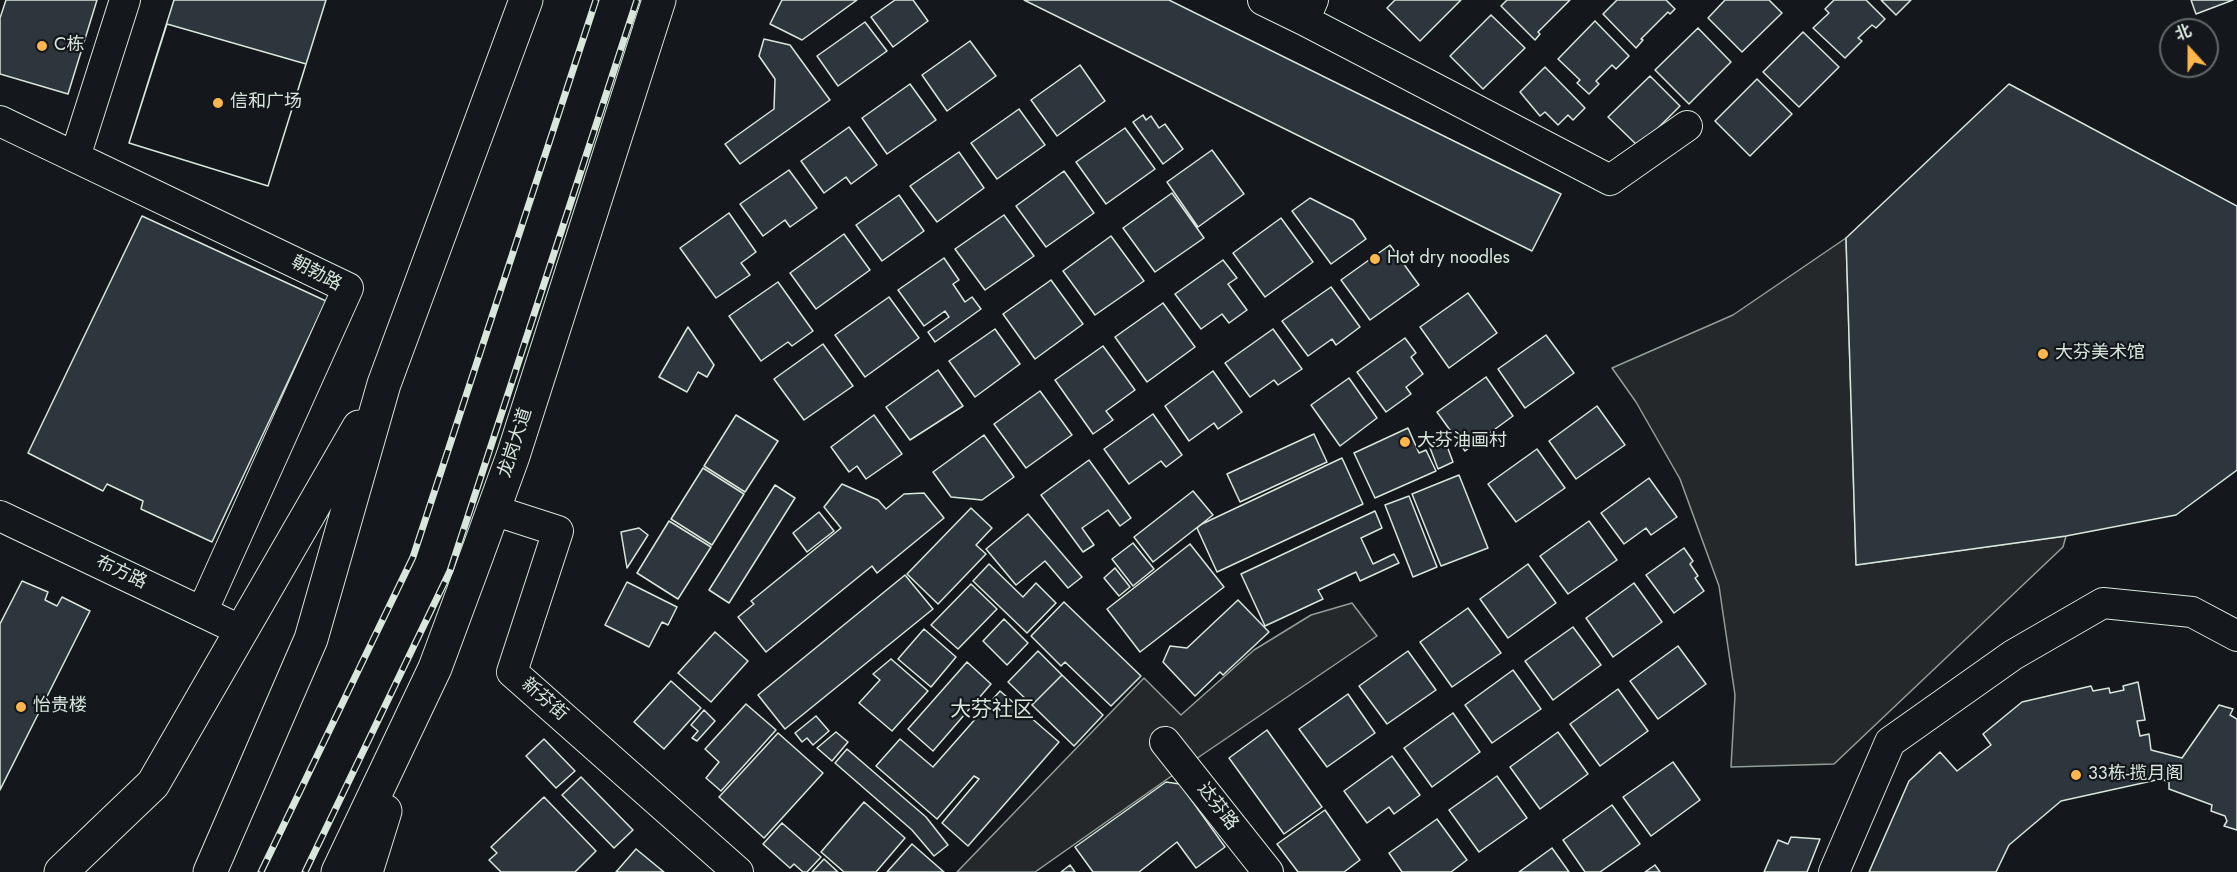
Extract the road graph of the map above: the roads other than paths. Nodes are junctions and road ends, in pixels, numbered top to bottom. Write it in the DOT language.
graph roads {
  1 [pos="124,0"];
  2 [pos="525,0"];
  3 [pos="659,0"];
  4 [pos="1263,0"];
  5 [pos="1309,10"];
  6 [pos="0,121"];
  7 [pos="1687,126"];
  8 [pos="75,157"];
  9 [pos="384,384"];
  10 [pos="493,510"];
  11 [pos="0,516"];
  12 [pos="202,612"];
  13 [pos="242,631"];
  14 [pos="2237,636"];
  15 [pos="420,699"];
  16 [pos="1165,742"];
  17 [pos="61,872"];
  18 [pos="210,872"];
  19 [pos="338,872"];
  20 [pos="366,872"];
  21 [pos="738,872"];
  22 [pos="1268,872"];
  23 [pos="1834,872"];
  1 -- 8 [label="street"];
  2 -- 9 [label="highway"];
  3 -- 10 [label="highway, 龙岗大道"];
  4 -- 5 [label="street"];
  5 -- 7 [label="street"];
  6 -- 8 [label="street, 朝勃路"];
  8 -- 12 [label="street, 朝勃路"];
  9 -- 13 [label="highway"];
  9 -- 18 [label="highway"];
  10 -- 15 [label="highway, 龙岗大道"];
  10 -- 21 [label="street, 新芬街"];
  11 -- 12 [label="street, 布方路"];
  12 -- 13 [label="street, 布方路"];
  13 -- 17 [label="highway"];
  14 -- 23 [label="street"];
  15 -- 19 [label="highway, 龙岗大道"];
  15 -- 20 [label="highway"];
  16 -- 22 [label="street, 达芬路"];
}
